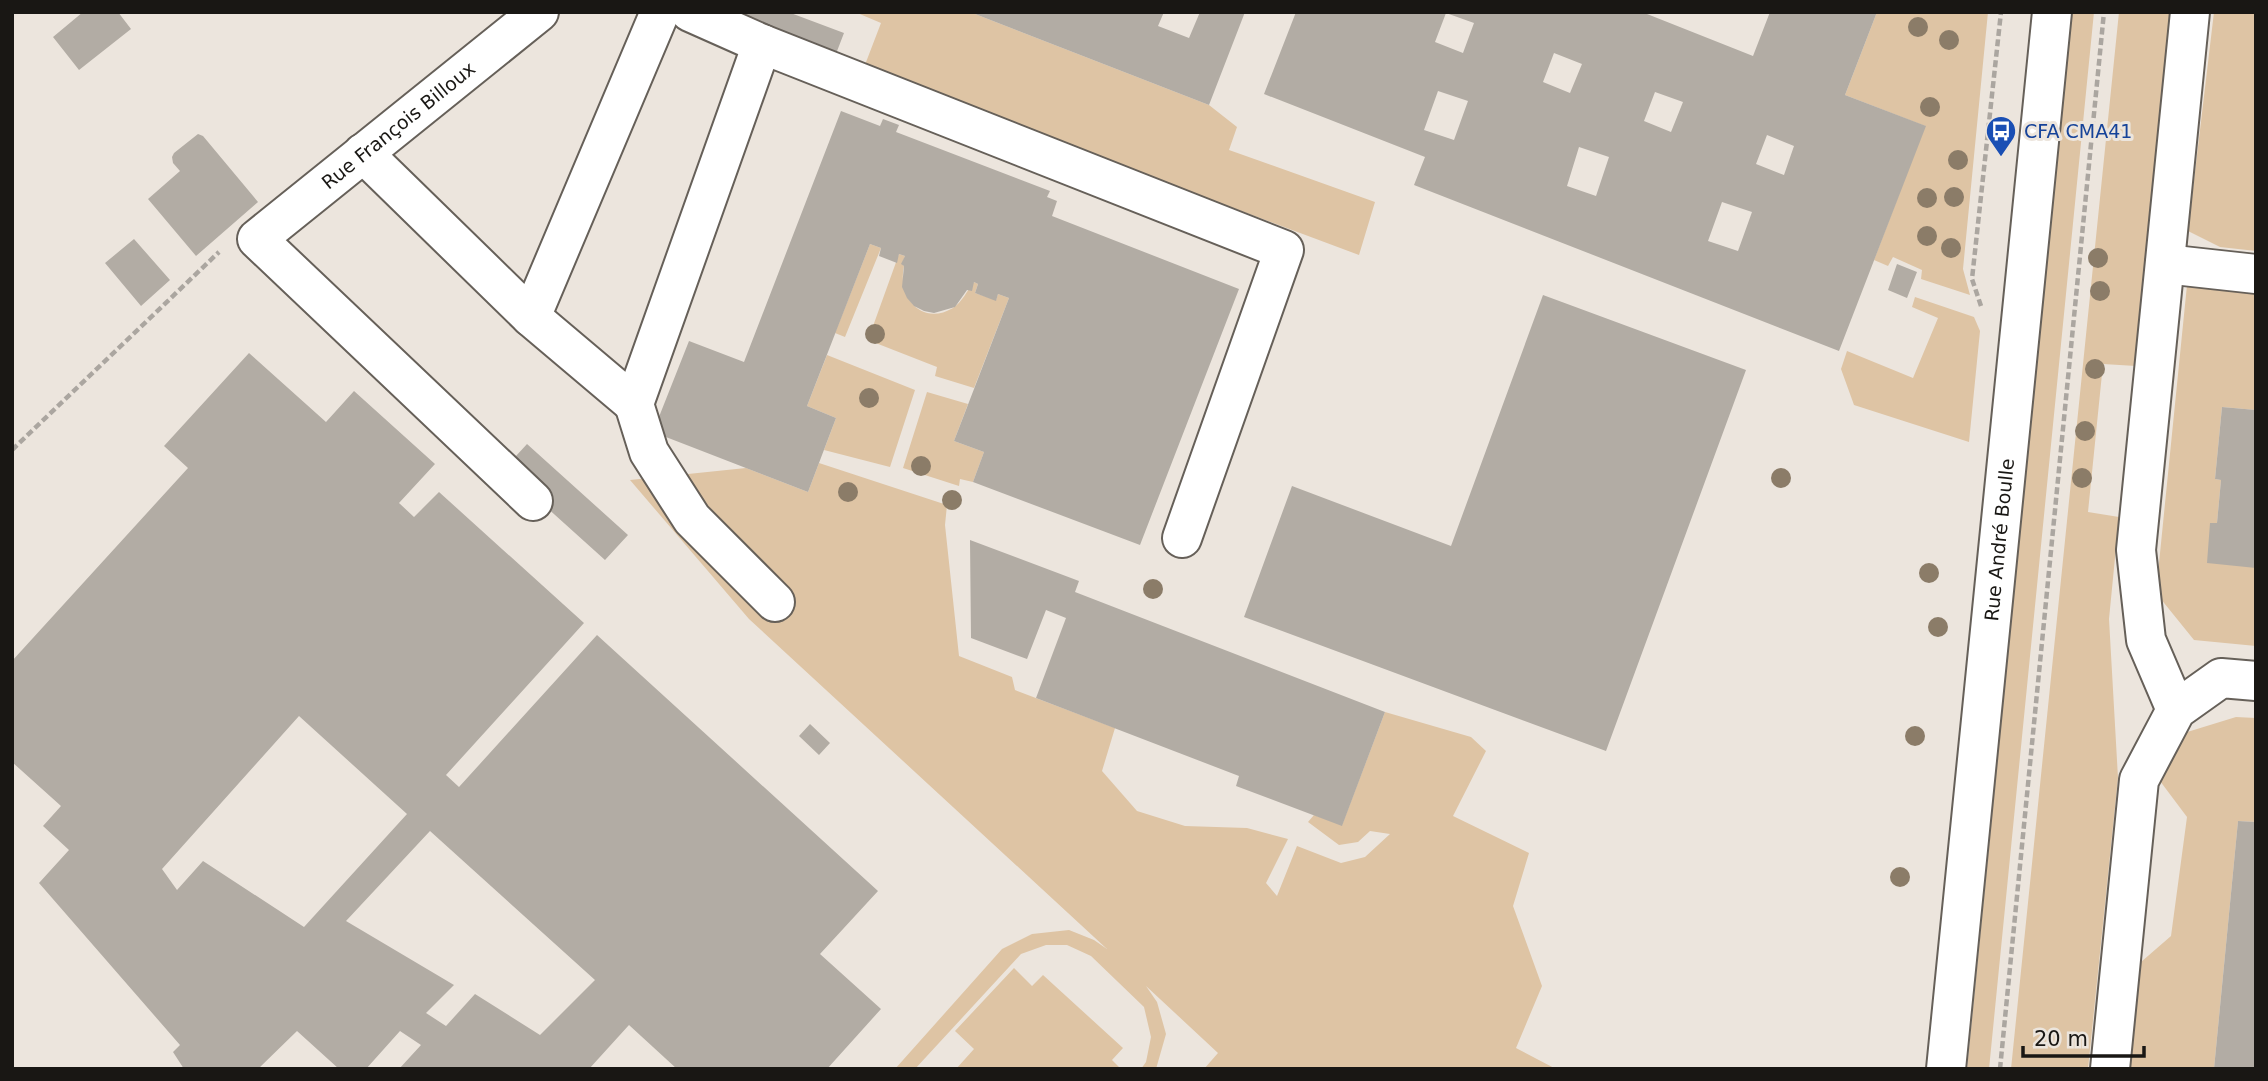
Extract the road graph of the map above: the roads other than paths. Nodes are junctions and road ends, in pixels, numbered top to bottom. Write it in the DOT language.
graph roads {
  1 [pos="539,12"];
  2 [pos="660,12"];
  3 [pos="690,12"];
  4 [pos="2052,12"];
  5 [pos="2190,12"];
  6 [pos="762,44"];
  7 [pos="363,153"];
  8 [pos="2165,264"];
  9 [pos="2256,274"];
  10 [pos="531,317"];
  11 [pos="634,404"];
  12 [pos="533,501"];
  13 [pos="1182,538"];
  14 [pos="775,602"];
  15 [pos="2256,681"];
  16 [pos="2176,710"];
  17 [pos="1946,1069"];
  18 [pos="2110,1069"];
  1 -- 7 [label="street, Rue François Billoux"];
  2 -- 10 [label="street"];
  3 -- 6 [label="street"];
  4 -- 17 [label="street, Rue André Boulle"];
  5 -- 8 [label="street"];
  6 -- 11 [label="street"];
  6 -- 13 [label="street"];
  7 -- 10 [label="street"];
  7 -- 12 [label="street, Rue François Billoux"];
  8 -- 9 [label="street"];
  8 -- 16 [label="street"];
  10 -- 11 [label="street"];
  11 -- 14 [label="street"];
  15 -- 16 [label="street"];
  16 -- 18 [label="street"];
}
